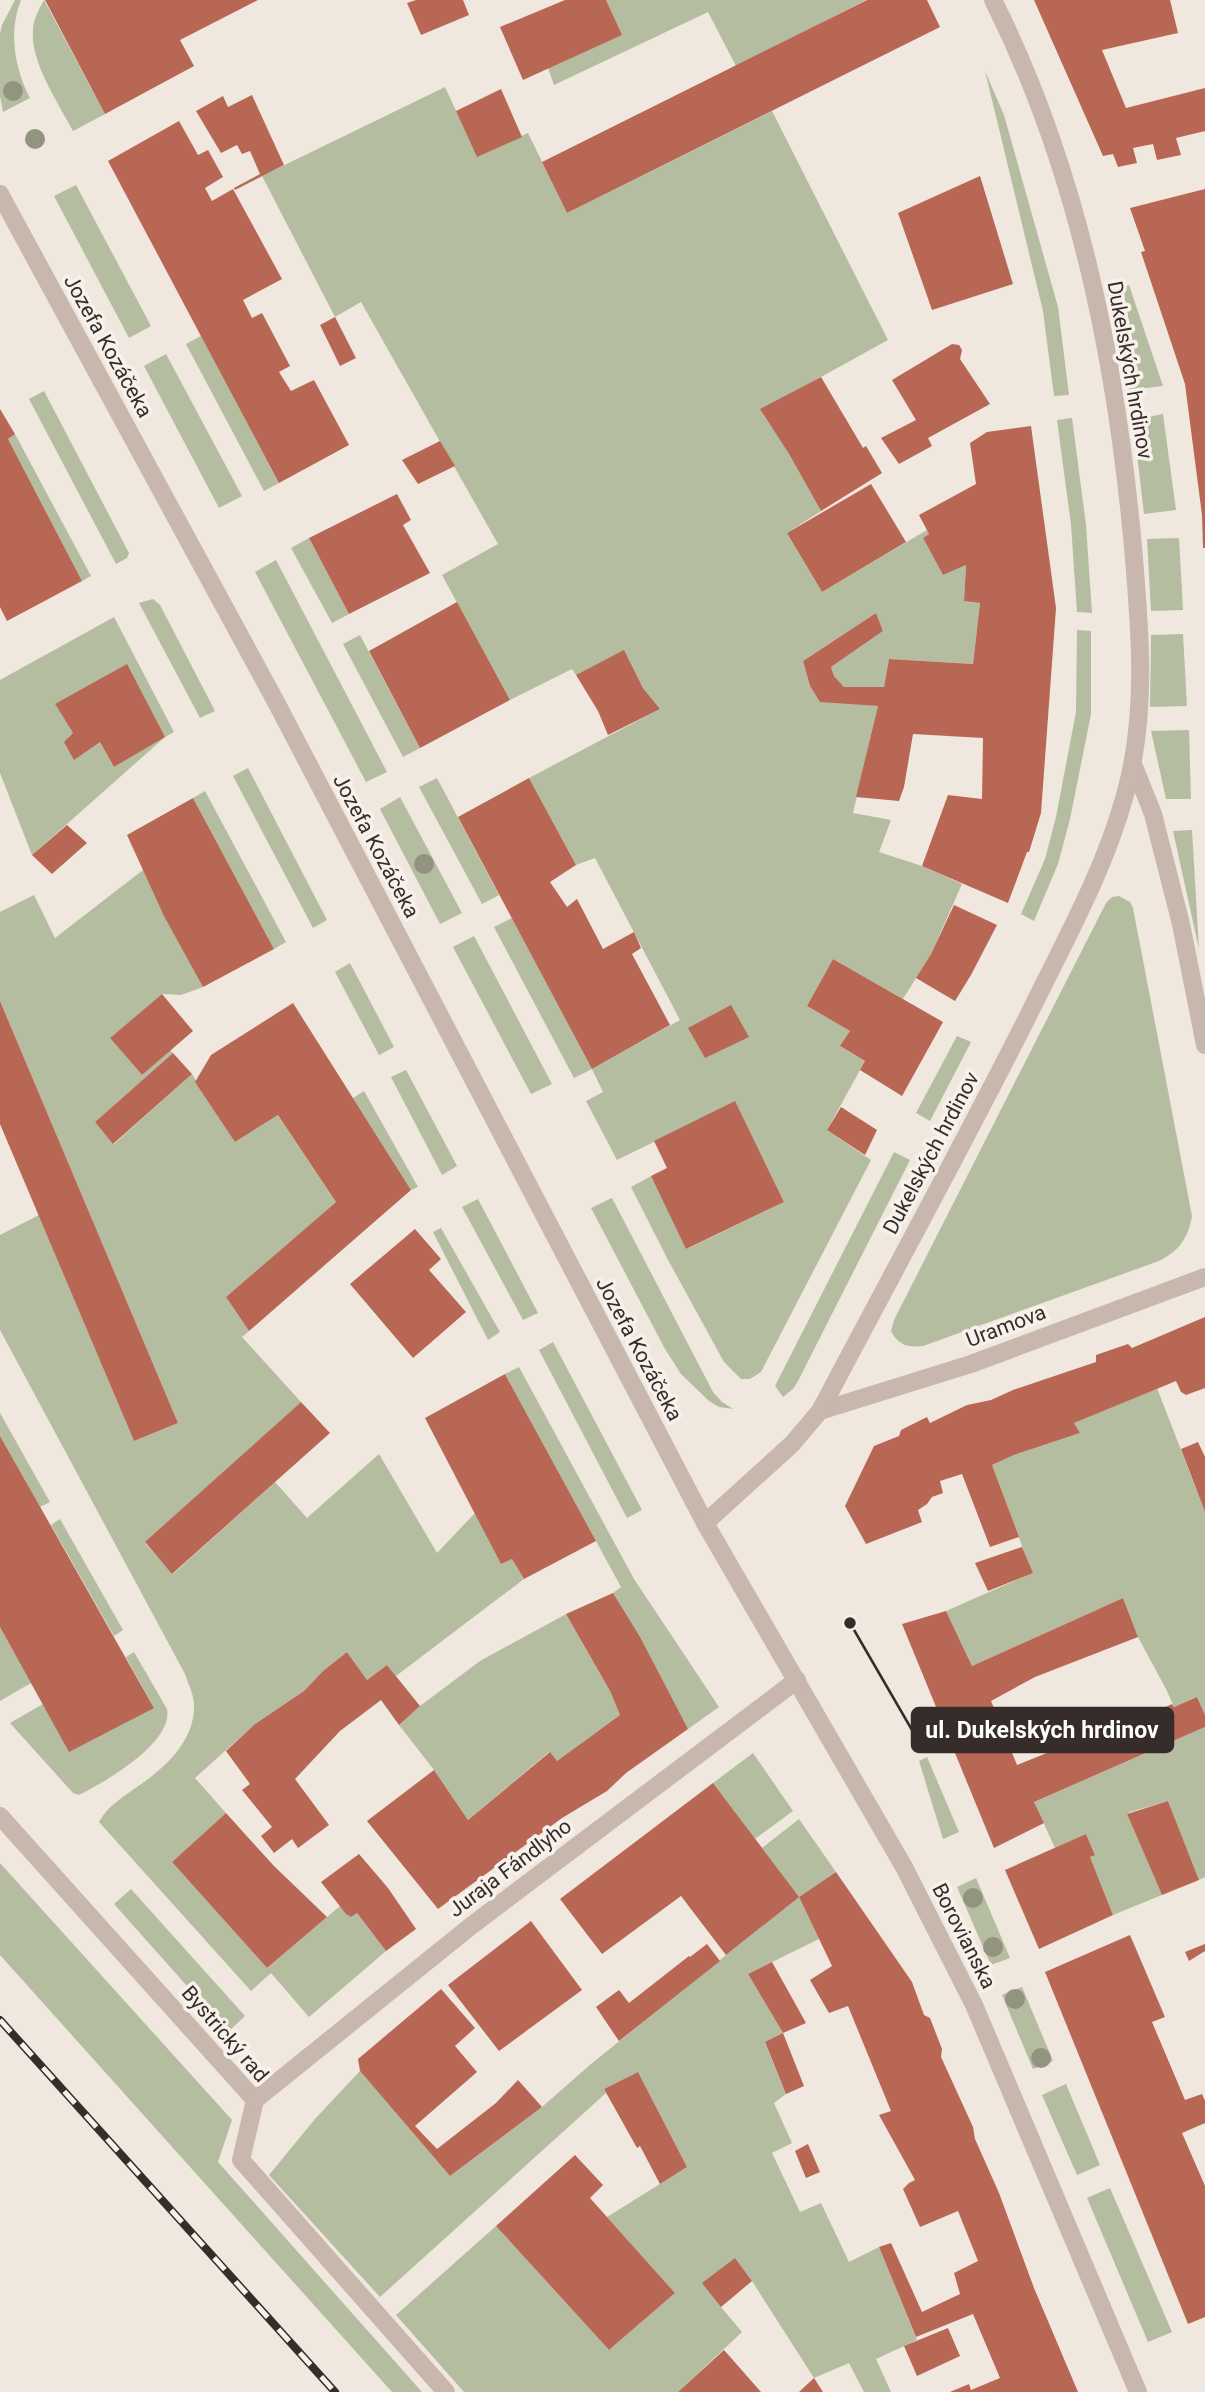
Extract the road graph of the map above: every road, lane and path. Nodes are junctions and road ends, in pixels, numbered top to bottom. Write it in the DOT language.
graph roads {
  1 [pos="993,0"];
  2 [pos="0,194"];
  3 [pos="1133,764"];
  4 [pos="1205,1045"];
  5 [pos="1205,1277"];
  6 [pos="820,1411"];
  7 [pos="705,1523"];
  8 [pos="797,1680"];
  9 [pos="0,1816"];
  10 [pos="254,2100"];
  11 [pos="446,2392"];
  12 [pos="1138,2392"];
  1 -- 3 [label="street, Dukelských hrdinov"];
  2 -- 7 [label="street, Jozefa Kozáčeka"];
  3 -- 4 [label="street, Dukelských hrdinov"];
  3 -- 6 [label="street, Dukelských hrdinov"];
  5 -- 6 [label="street, Uramova"];
  6 -- 7 [label="street, Dukelských hrdinov"];
  7 -- 8 [label="street, Borovianska"];
  8 -- 10 [label="street, Juraja Fándlyho"];
  8 -- 12 [label="street, Borovianska"];
  9 -- 10 [label="street, Bystrický rad"];
  10 -- 11 [label="street, Bystrický rad"];
}
